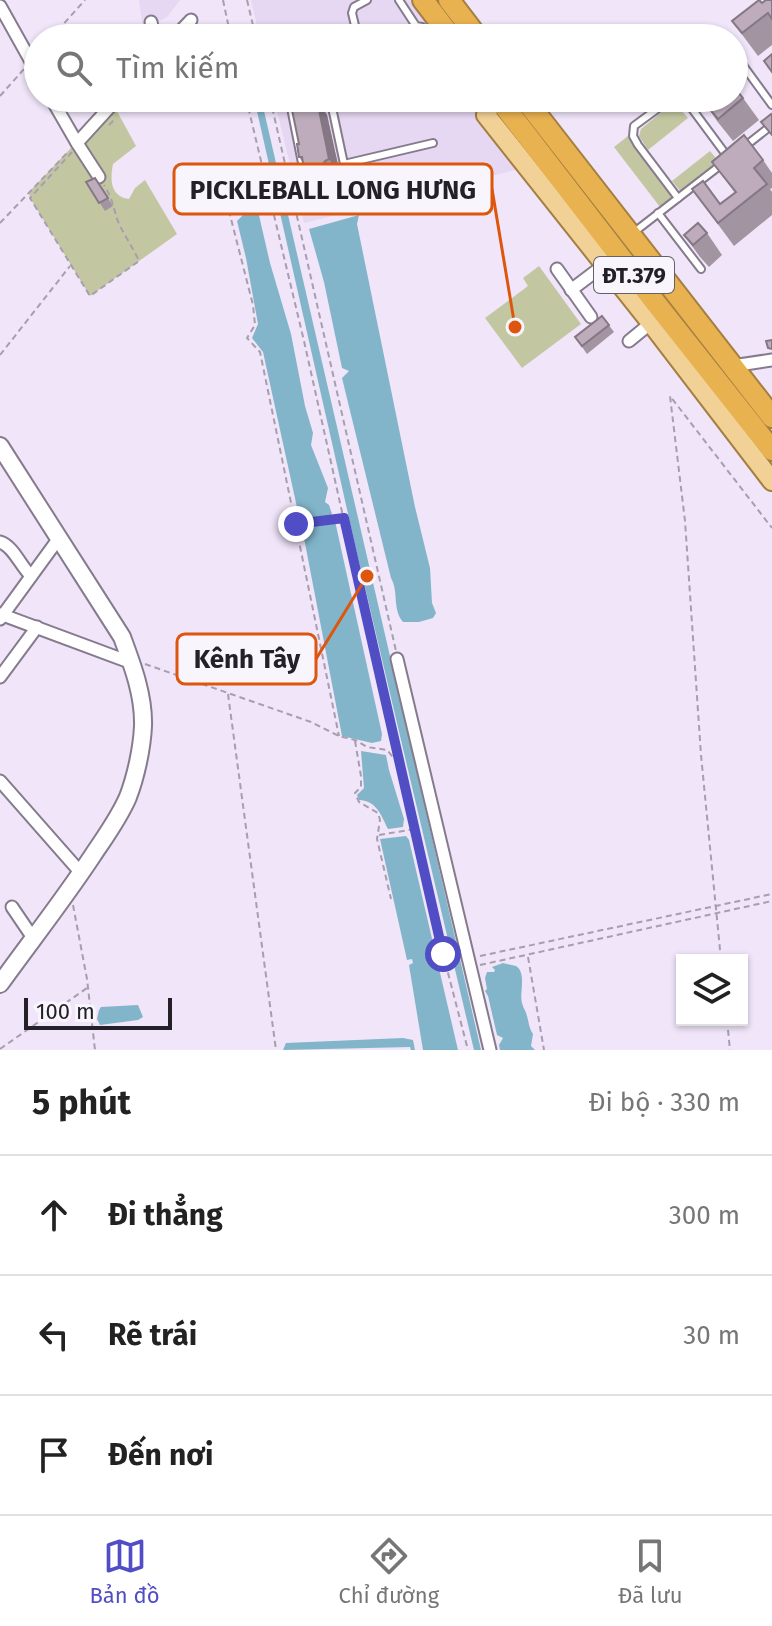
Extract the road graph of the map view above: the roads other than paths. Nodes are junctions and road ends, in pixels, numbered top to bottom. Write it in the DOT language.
graph roads {
  1 [pos="367,0"];
  2 [pos="399,0"];
  3 [pos="423,0"];
  4 [pos="449,0"];
  5 [pos="0,6"];
  6 [pos="191,20"];
  7 [pos="187,24"];
  8 [pos="355,24"];
  9 [pos="415,24"];
  10 [pos="437,24"];
  11 [pos="467,24"];
  12 [pos="24,49"];
  13 [pos="748,72"];
  14 [pos="772,105"];
  15 [pos="59,112"];
  16 [pos="106,112"];
  17 [pos="292,112"];
  18 [pos="333,112"];
  19 [pos="505,112"];
  20 [pos="535,112"];
  21 [pos="653,112"];
  22 [pos="694,112"];
  23 [pos="772,125"];
  24 [pos="433,143"];
  25 [pos="78,144"];
  26 [pos="729,159"];
  27 [pos="344,164"];
  28 [pos="99,177"];
  29 [pos="340,180"];
  30 [pos="351,197"];
  31 [pos="678,198"];
  32 [pos="335,202"];
  33 [pos="361,206"];
  34 [pos="658,213"];
  35 [pos="634,241"];
  36 [pos="615,259"];
  37 [pos="557,269"];
  38 [pos="701,269"];
  39 [pos="571,290"];
  40 [pos="591,317"];
  41 [pos="657,318"];
  42 [pos="629,341"];
  43 [pos="772,360"];
  44 [pos="732,366"];
  45 [pos="772,417"];
  46 [pos="0,446"];
  47 [pos="772,450"];
  48 [pos="771,478"];
  49 [pos="59,538"];
  50 [pos="0,542"];
  51 [pos="31,576"];
  52 [pos="1,616"];
  53 [pos="37,627"];
  54 [pos="397,659"];
  55 [pos="132,663"];
  56 [pos="0,677"];
  57 [pos="0,781"];
  58 [pos="81,873"];
  59 [pos="12,907"];
  60 [pos="33,938"];
  61 [pos="0,984"];
  62 [pos="490,1050"];
  1 -- 8 [label="lane"];
  2 -- 9 [label="lane"];
  3 -- 10 [label="highway"];
  4 -- 11 [label="highway"];
  5 -- 12 [label="street"];
  6 -- 7 [label="street"];
  13 -- 14 [label="lane"];
  15 -- 25 [label="street"];
  16 -- 25 [label="street"];
  17 -- 32 [label="lane"];
  18 -- 27 [label="lane"];
  19 -- 36 [label="highway, ĐT.379"];
  20 -- 35 [label="highway, ĐT.379"];
  21 -- 31 [label="lane"];
  22 -- 26 [label="lane"];
  23 -- 26 [label="lane"];
  24 -- 27 [label="lane"];
  25 -- 28 [label="street"];
  26 -- 31 [label="lane"];
  27 -- 30 [label="lane"];
  29 -- 32 [label="lane"];
  30 -- 32 [label="lane"];
  30 -- 33 [label="lane"];
  31 -- 34 [label="lane"];
  34 -- 35 [label="lane"];
  34 -- 38 [label="lane"];
  35 -- 36 [label="highway"];
  35 -- 44 [label="highway, ĐT.379"];
  36 -- 39 [label="street"];
  36 -- 41 [label="highway, ĐT.379"];
  37 -- 39 [label="street"];
  39 -- 40 [label="street"];
  41 -- 42 [label="street"];
  41 -- 47 [label="highway, ĐT.379"];
  41 -- 48 [label="main road"];
  43 -- 44 [label="street"];
  44 -- 45 [label="highway, ĐT.379"];
  46 -- 49 [label="street"];
  49 -- 51 [label="street"];
  49 -- 55 [label="street"];
  50 -- 51 [label="street"];
  51 -- 52 [label="street"];
  52 -- 53 [label="street"];
  53 -- 55 [label="street"];
  53 -- 56 [label="street"];
  54 -- 62 [label="street"];
  55 -- 58 [label="street"];
  57 -- 58 [label="street"];
  58 -- 60 [label="street"];
  59 -- 60 [label="street"];
  60 -- 61 [label="street"];
}
